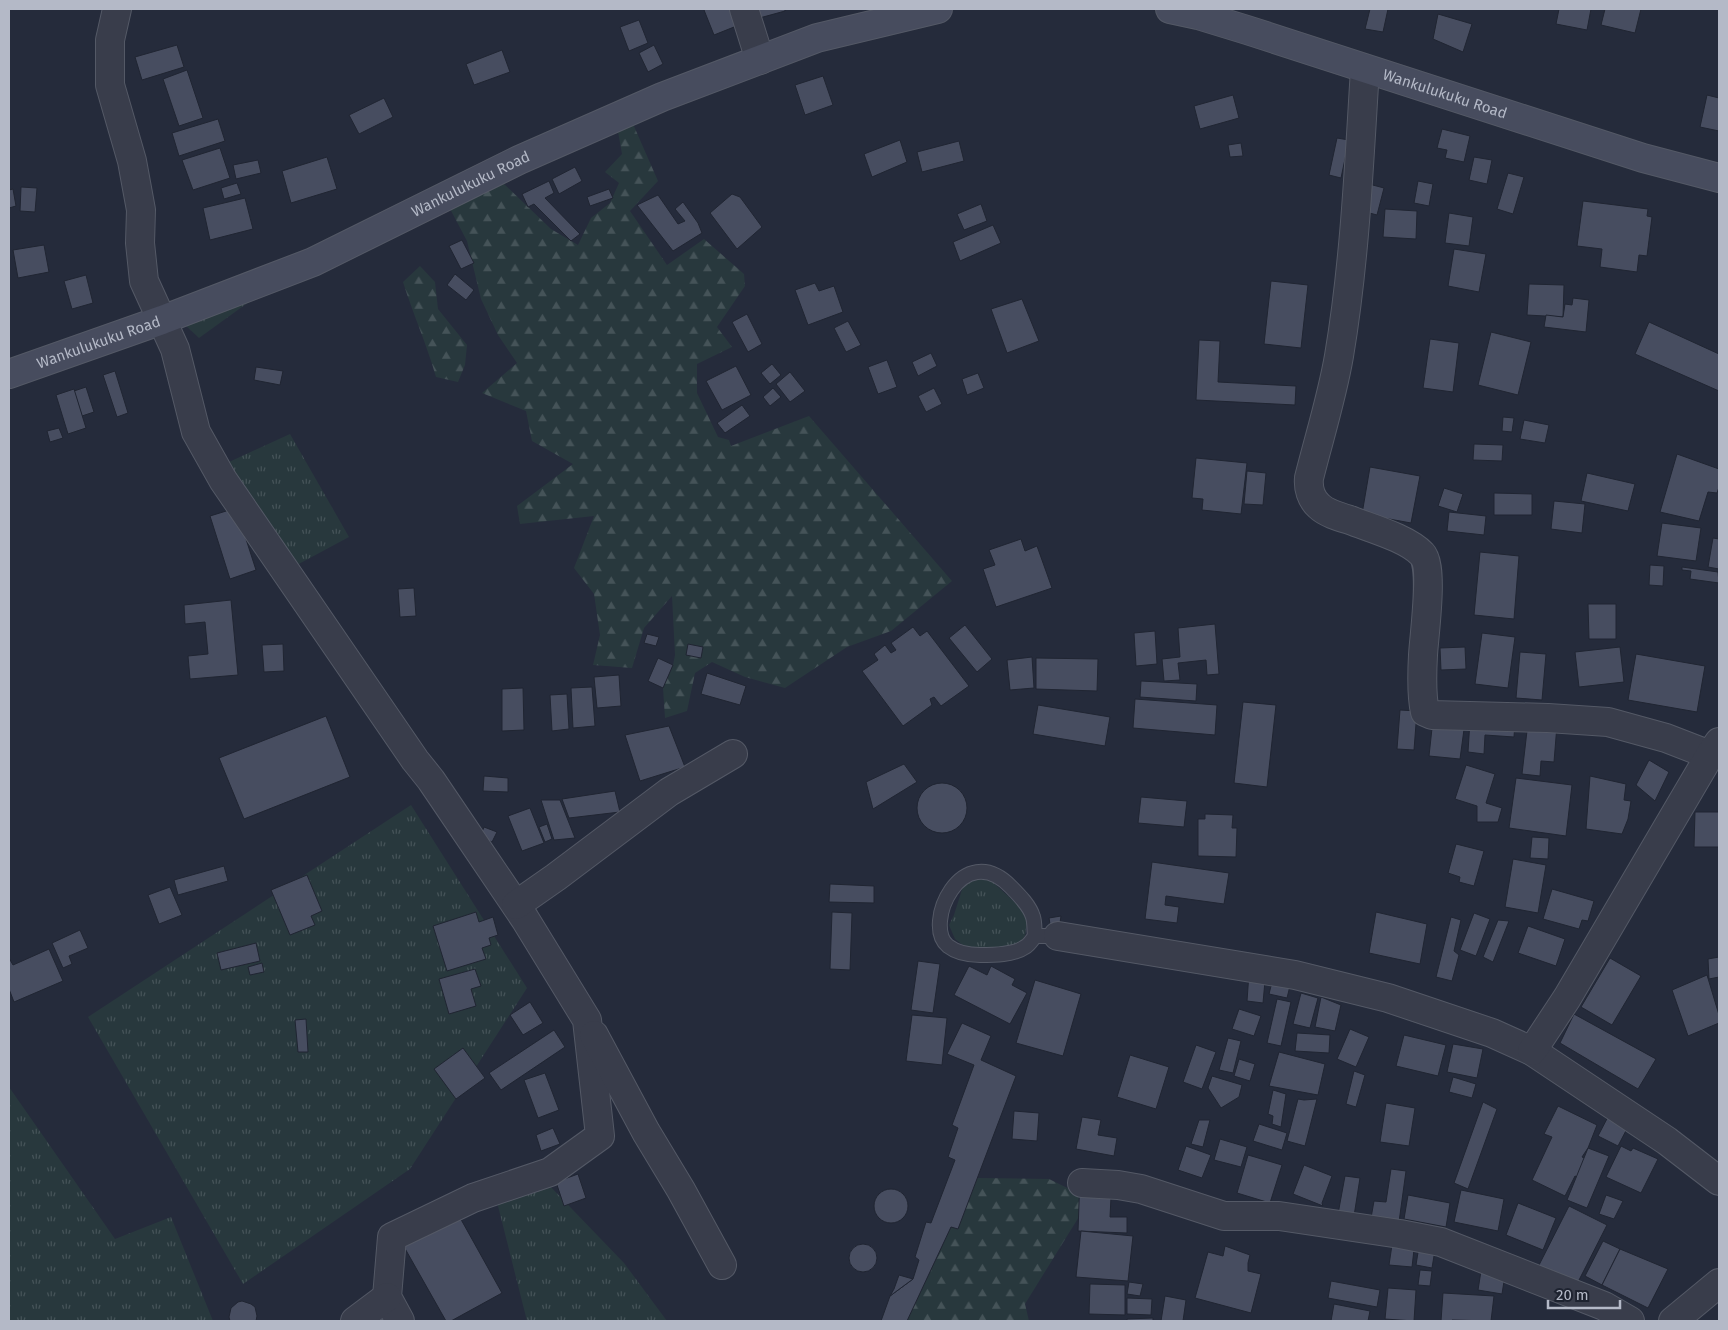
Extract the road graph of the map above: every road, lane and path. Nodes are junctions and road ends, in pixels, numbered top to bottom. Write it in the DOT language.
graph roads {
  1 [pos="117,9"];
  2 [pos="744,9"];
  3 [pos="938,9"];
  4 [pos="1170,9"];
  5 [pos="760,60"];
  6 [pos="1365,69"];
  7 [pos="1719,178"];
  8 [pos="162,320"];
  9 [pos="9,374"];
  10 [pos="1714,749"];
  11 [pos="733,754"];
  12 [pos="516,905"];
  13 [pos="1048,936"];
  14 [pos="586,1020"];
  15 [pos="1532,1051"];
  16 [pos="1719,1181"];
  17 [pos="1082,1183"];
  18 [pos="722,1265"];
  19 [pos="1719,1283"];
  20 [pos="387,1297"];
  21 [pos="355,1321"];
  22 [pos="400,1321"];
  23 [pos="1630,1321"];
  24 [pos="1673,1321"];
  1 -- 8 [label="street"];
  2 -- 5 [label="street"];
  3 -- 5 [label="main road, Wankulukuku Road"];
  4 -- 6 [label="main road, Wankulukuku Road"];
  5 -- 8 [label="main road, Wankulukuku Road"];
  6 -- 7 [label="main road, Wankulukuku Road"];
  6 -- 10 [label="street"];
  8 -- 9 [label="main road, Wankulukuku Road"];
  8 -- 12 [label="street"];
  10 -- 15 [label="street"];
  11 -- 12 [label="street"];
  12 -- 14 [label="street"];
  13 -- 13 [label="lane"];
  13 -- 15 [label="street"];
  14 -- 18 [label="street"];
  14 -- 20 [label="street"];
  15 -- 16 [label="street"];
  17 -- 23 [label="street"];
  19 -- 24 [label="street"];
  20 -- 21 [label="street"];
  20 -- 22 [label="street"];
}
